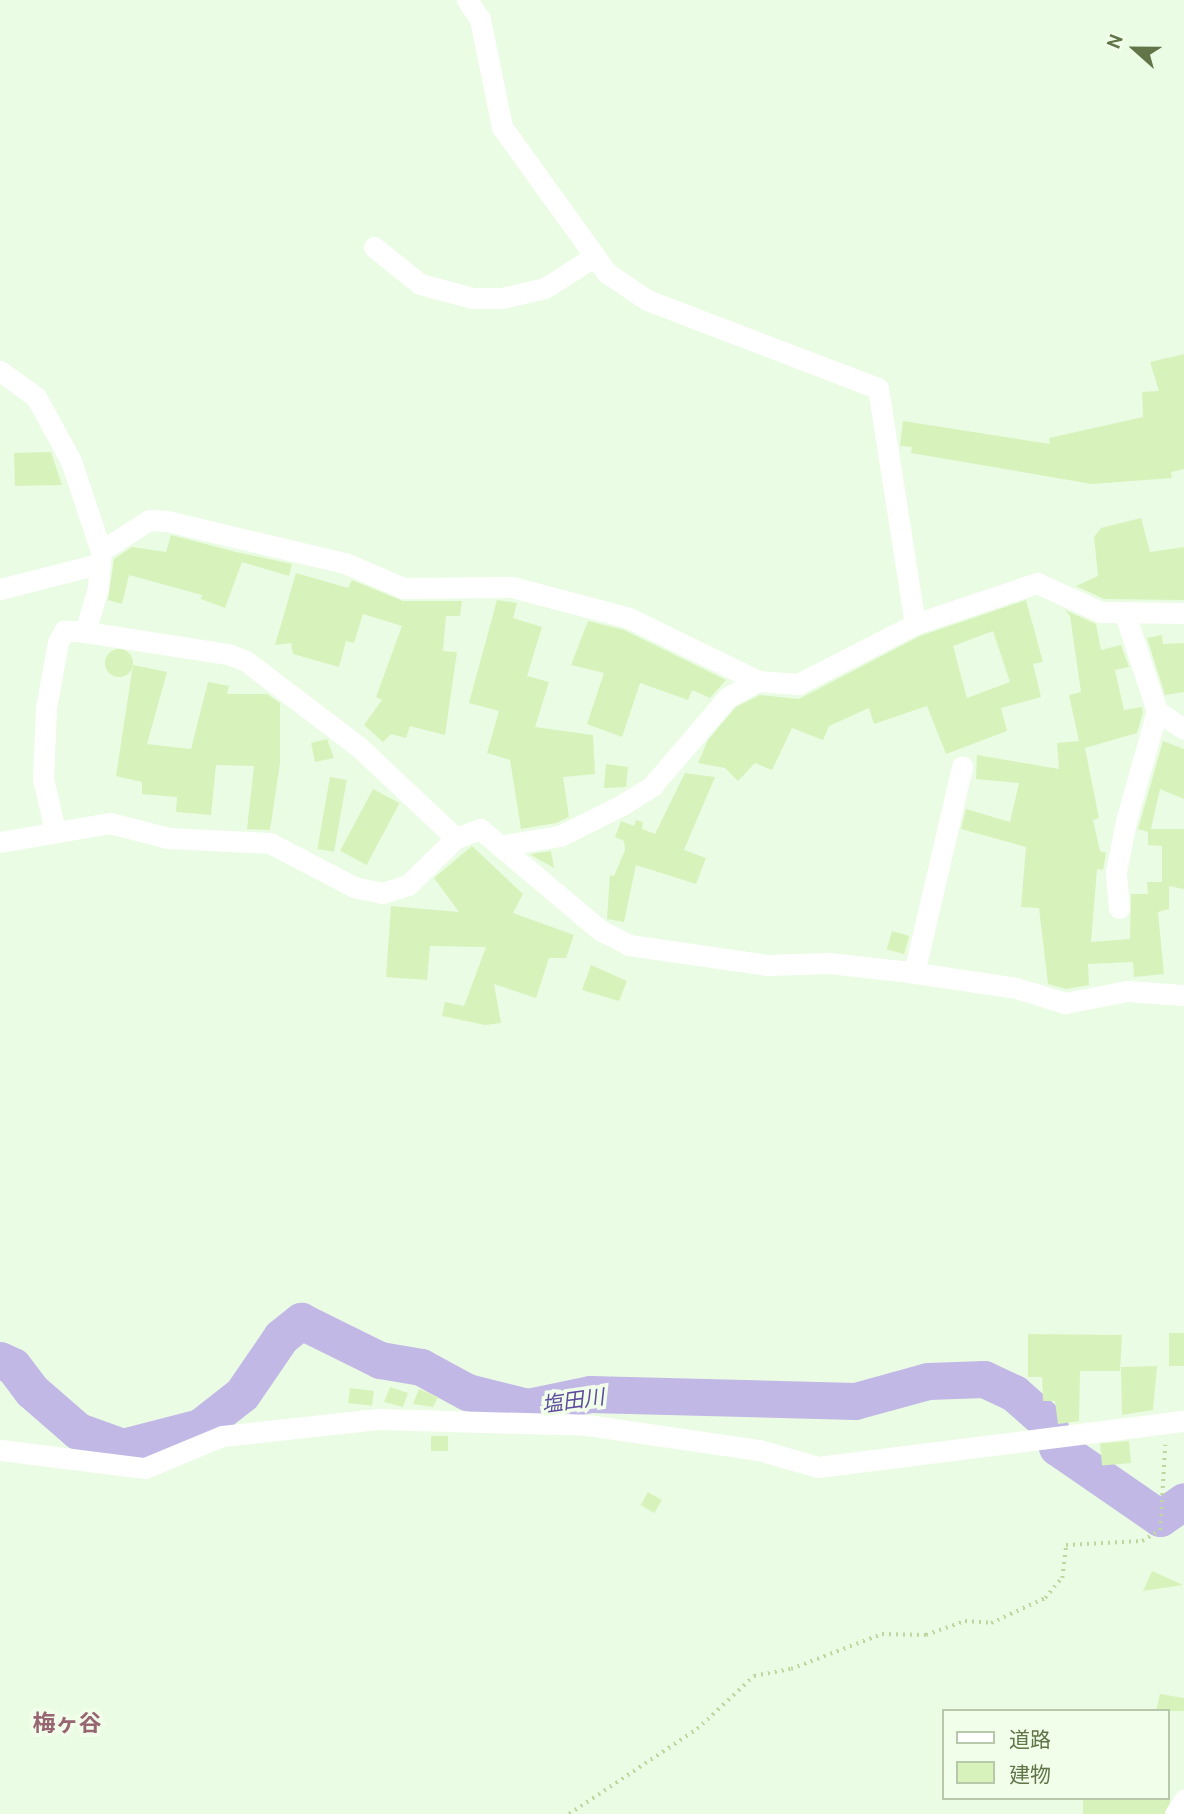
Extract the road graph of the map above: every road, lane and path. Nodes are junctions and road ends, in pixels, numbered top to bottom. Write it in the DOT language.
graph roads {
  1 [pos="467,0"];
  2 [pos="374,247"];
  3 [pos="595,256"];
  4 [pos="0,371"];
  5 [pos="99,558"];
  6 [pos="0,589"];
  7 [pos="1184,613"];
  8 [pos="1125,614"];
  9 [pos="915,624"];
  10 [pos="85,632"];
  11 [pos="758,681"];
  12 [pos="1157,711"];
  13 [pos="1184,729"];
  14 [pos="962,766"];
  15 [pos="55,831"];
  16 [pos="456,838"];
  17 [pos="0,842"];
  18 [pos="505,845"];
  19 [pos="1119,908"];
  20 [pos="914,973"];
  21 [pos="1184,995"];
  22 [pos="1175,1422"];
  23 [pos="0,1450"];
  24 [pos="1184,1800"];
  25 [pos="569,1814"];
  26 [pos="1175,1814"];
  1 -- 3 [label="street"];
  2 -- 3 [label="street"];
  3 -- 9 [label="street"];
  4 -- 5 [label="street"];
  5 -- 6 [label="street"];
  5 -- 10 [label="street"];
  5 -- 11 [label="street"];
  7 -- 8 [label="street"];
  8 -- 9 [label="street"];
  8 -- 12 [label="street"];
  9 -- 11 [label="street"];
  10 -- 15 [label="street"];
  10 -- 16 [label="street"];
  11 -- 18 [label="street"];
  12 -- 13 [label="street"];
  12 -- 19 [label="street"];
  14 -- 20 [label="street"];
  15 -- 16 [label="street"];
  15 -- 17 [label="street"];
  16 -- 18 [label="street"];
  18 -- 20 [label="street"];
  20 -- 21 [label="street"];
  22 -- 23 [label="street"];
  22 -- 25 [label="path"];
  24 -- 26 [label="street"];
}
